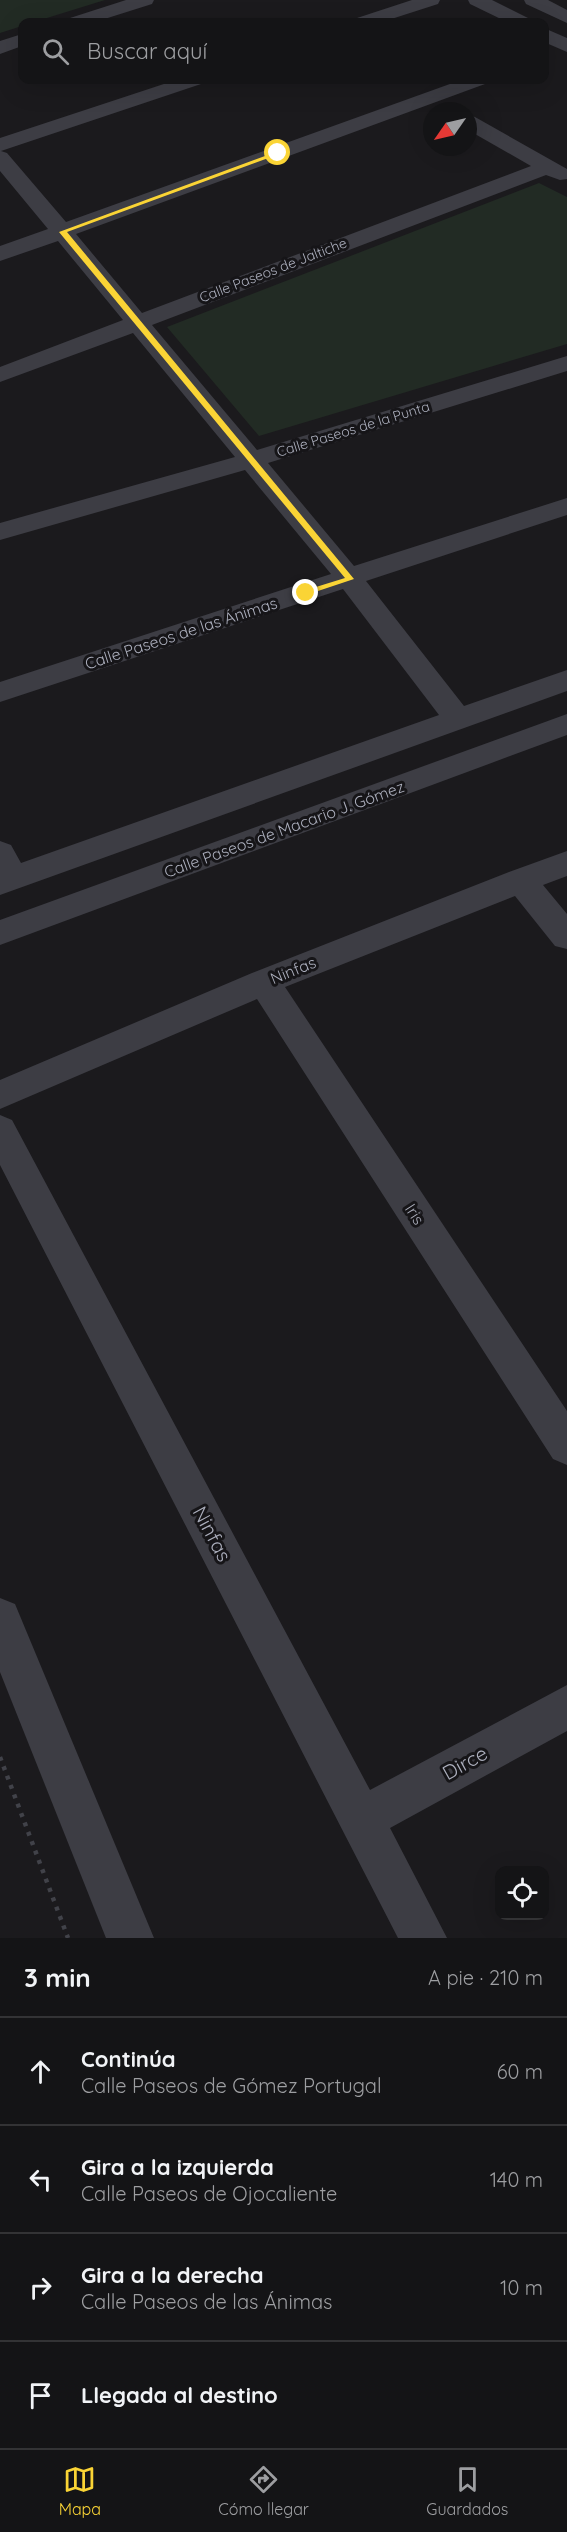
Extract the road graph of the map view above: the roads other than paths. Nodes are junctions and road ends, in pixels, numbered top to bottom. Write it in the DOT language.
graph roads {
  1 [pos="145,0"];
  2 [pos="430,0"];
  3 [pos="477,0"];
  4 [pos="533,0"];
  5 [pos="567,17"];
  6 [pos="89,18"];
  7 [pos="376,18"];
  8 [pos="513,18"];
  9 [pos="549,36"];
  10 [pos="18,41"];
  11 [pos="566,45"];
  12 [pos="0,48"];
  13 [pos="549,52"];
  14 [pos="182,84"];
  15 [pos="468,84"];
  16 [pos="429,99"];
  17 [pos="434,102"];
  18 [pos="477,126"];
  19 [pos="0,145"];
  20 [pos="0,157"];
  21 [pos="557,172"];
  22 [pos="63,232"];
  23 [pos="0,254"];
  24 [pos="136,321"];
  25 [pos="567,363"];
  26 [pos="0,375"];
  27 [pos="251,460"];
  28 [pos="567,506"];
  29 [pos="0,532"];
  30 [pos="350,579"];
  31 [pos="567,680"];
  32 [pos="0,692"];
  33 [pos="458,719"];
  34 [pos="567,724"];
  35 [pos="567,863"];
  36 [pos="4,872"];
  37 [pos="520,880"];
  38 [pos="0,933"];
  39 [pos="567,937"];
  40 [pos="264,982"];
  41 [pos="0,1095"];
  42 [pos="0,1130"];
  43 [pos="567,1446"];
  44 [pos="0,1618"];
  45 [pos="567,1707"];
  46 [pos="362,1819"];
  47 [pos="130,1938"];
  48 [pos="423,1938"];
  1 -- 6 [label="street"];
  2 -- 7 [label="street"];
  3 -- 8 [label="street"];
  4 -- 5 [label="street"];
  9 -- 11 [label="street"];
  10 -- 12 [label="street"];
  11 -- 13 [label="street"];
  14 -- 19 [label="street"];
  15 -- 16 [label="street"];
  16 -- 17 [label="street"];
  16 -- 22 [label="street"];
  18 -- 21 [label="street"];
  20 -- 22 [label="street"];
  21 -- 24 [label="street, Calle Paseos de Jaltiche"];
  22 -- 23 [label="street"];
  22 -- 24 [label="street"];
  24 -- 26 [label="street, Calle Paseos de Jaltiche"];
  24 -- 27 [label="street"];
  25 -- 27 [label="street, Calle Paseos de la Punta"];
  27 -- 29 [label="street, Calle Paseos de la Punta"];
  27 -- 30 [label="street"];
  28 -- 30 [label="street, Calle Paseos de las Ánimas"];
  30 -- 32 [label="street, Calle Paseos de las Ánimas"];
  30 -- 33 [label="street"];
  31 -- 33 [label="street"];
  33 -- 36 [label="street"];
  34 -- 38 [label="street, Calle Paseos de Macario J. Gómez"];
  35 -- 37 [label="street, Ninfas"];
  37 -- 39 [label="street"];
  37 -- 40 [label="street, Ninfas"];
  40 -- 41 [label="street, Ninfas"];
  40 -- 43 [label="street, Iris"];
  42 -- 46 [label="street, Ninfas"];
  44 -- 47 [label="street"];
  45 -- 46 [label="street, Dirce"];
  46 -- 48 [label="street, Ninfas"];
}
